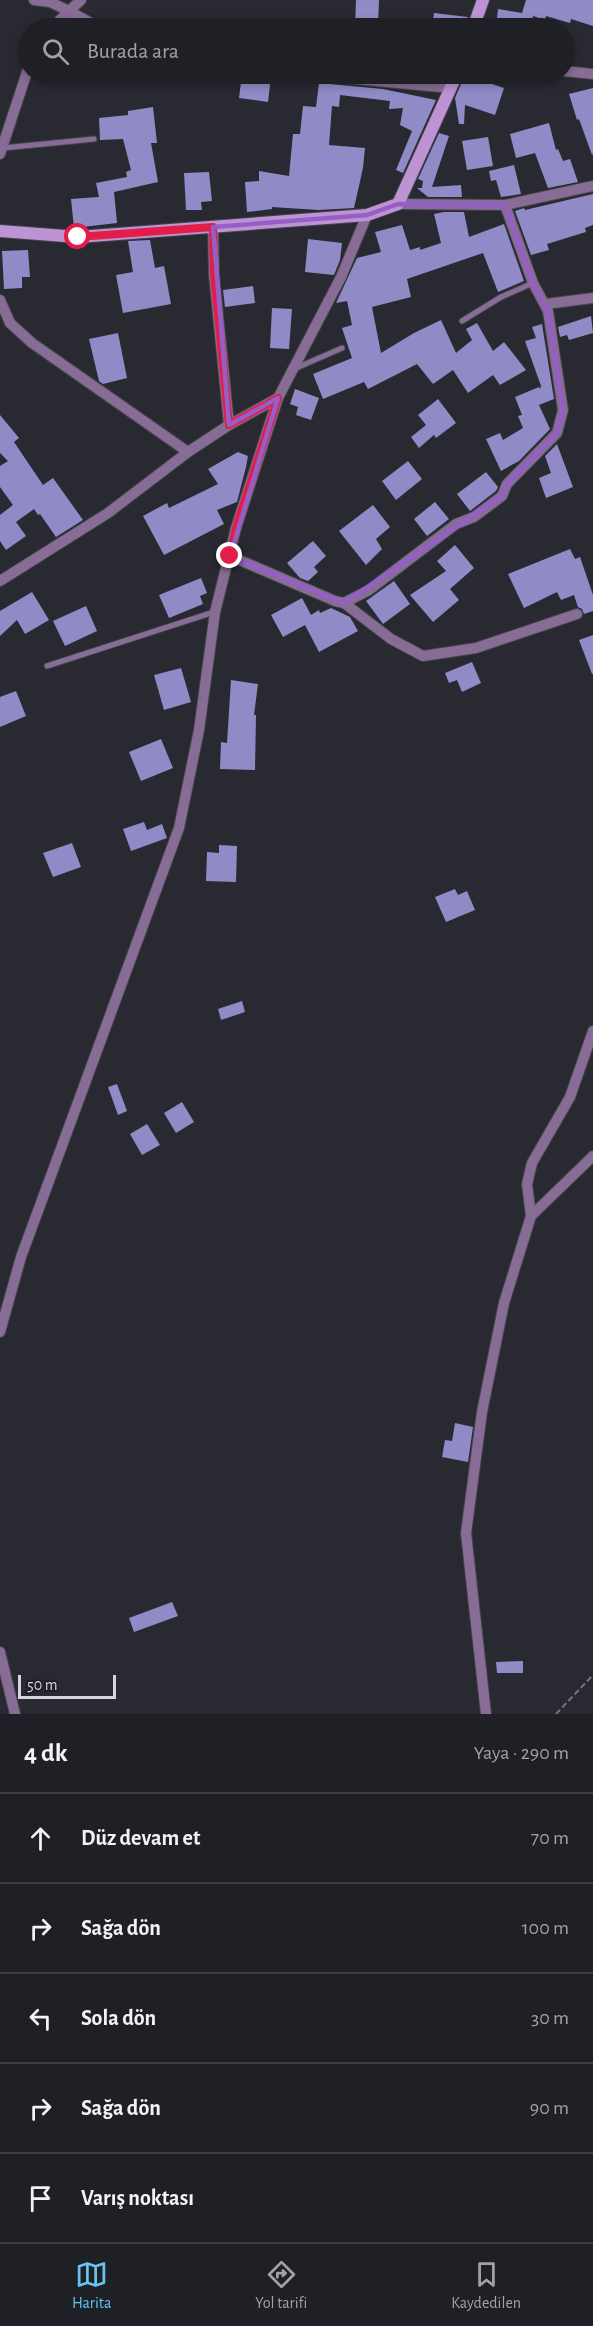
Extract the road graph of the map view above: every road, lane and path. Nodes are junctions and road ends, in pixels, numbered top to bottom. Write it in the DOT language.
graph roads {
  1 [pos="34,0"];
  2 [pos="81,0"];
  3 [pos="483,0"];
  4 [pos="50,1"];
  5 [pos="69,11"];
  6 [pos="62,18"];
  7 [pos="82,18"];
  8 [pos="477,18"];
  9 [pos="575,72"];
  10 [pos="593,74"];
  11 [pos="23,84"];
  12 [pos="408,84"];
  13 [pos="453,84"];
  14 [pos="451,88"];
  15 [pos="94,139"];
  16 [pos="1,151"];
  17 [pos="593,186"];
  18 [pos="398,204"];
  19 [pos="505,205"];
  20 [pos="367,215"];
  21 [pos="213,227"];
  22 [pos="0,231"];
  23 [pos="533,283"];
  24 [pos="593,298"];
  25 [pos="0,300"];
  26 [pos="546,304"];
  27 [pos="462,321"];
  28 [pos="342,348"];
  29 [pos="293,370"];
  30 [pos="278,398"];
  31 [pos="229,425"];
  32 [pos="188,452"];
  33 [pos="230,556"];
  34 [pos="0,581"];
  35 [pos="344,603"];
  36 [pos="215,612"];
  37 [pos="577,614"];
  38 [pos="47,666"];
  39 [pos="593,1031"];
  40 [pos="593,1156"];
  41 [pos="531,1216"];
  42 [pos="0,1332"];
  43 [pos="0,1652"];
  44 [pos="593,1675"];
  45 [pos="15,1714"];
  46 [pos="486,1714"];
  47 [pos="556,1714"];
  1 -- 4 [label="street"];
  2 -- 5 [label="street"];
  3 -- 8 [label="street"];
  4 -- 5 [label="street"];
  5 -- 6 [label="street"];
  5 -- 7 [label="street"];
  9 -- 10 [label="street"];
  11 -- 16 [label="street"];
  12 -- 14 [label="street"];
  13 -- 14 [label="street"];
  14 -- 18 [label="street"];
  15 -- 16 [label="lane"];
  17 -- 19 [label="street"];
  18 -- 19 [label="street"];
  18 -- 20 [label="street"];
  19 -- 23 [label="street"];
  20 -- 21 [label="street"];
  20 -- 29 [label="street"];
  21 -- 22 [label="street"];
  21 -- 31 [label="street"];
  23 -- 26 [label="street"];
  23 -- 27 [label="lane"];
  24 -- 26 [label="street"];
  25 -- 32 [label="street"];
  26 -- 35 [label="street"];
  28 -- 29 [label="lane"];
  29 -- 30 [label="street"];
  30 -- 31 [label="street"];
  30 -- 33 [label="street"];
  31 -- 32 [label="street"];
  32 -- 34 [label="street"];
  33 -- 35 [label="street"];
  33 -- 36 [label="street"];
  35 -- 37 [label="street"];
  36 -- 38 [label="lane"];
  36 -- 42 [label="street"];
  39 -- 41 [label="street"];
  40 -- 41 [label="street"];
  41 -- 46 [label="street"];
  43 -- 45 [label="street"];
  44 -- 47 [label="path"];
}
